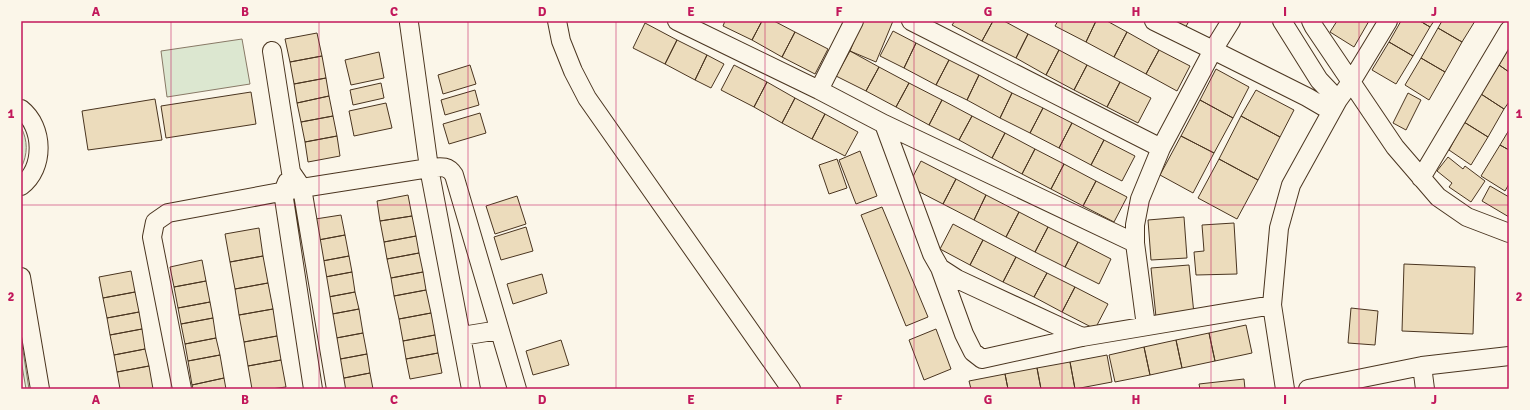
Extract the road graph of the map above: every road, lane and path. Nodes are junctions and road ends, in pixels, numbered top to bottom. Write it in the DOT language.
graph roads {
  1 [pos="557,21"];
  2 [pos="677,21"];
  3 [pos="854,21"];
  4 [pos="910,21"];
  5 [pos="1154,21"];
  6 [pos="1230,21"];
  7 [pos="1282,21"];
  8 [pos="1311,21"];
  9 [pos="1388,21"];
  10 [pos="409,23"];
  11 [pos="1509,30"];
  12 [pos="1213,50"];
  13 [pos="272,51"];
  14 [pos="1351,82"];
  15 [pos="819,90"];
  16 [pos="1335,106"];
  17 [pos="21,109"];
  18 [pos="884,124"];
  19 [pos="1161,148"];
  20 [pos="429,168"];
  21 [pos="291,172"];
  22 [pos="1422,178"];
  23 [pos="21,186"];
  24 [pos="302,188"];
  25 [pos="283,192"];
  26 [pos="1509,233"];
  27 [pos="1135,243"];
  28 [pos="940,268"];
  29 [pos="21,277"];
  30 [pos="1272,305"];
  31 [pos="1146,326"];
  32 [pos="499,330"];
  33 [pos="462,336"];
  34 [pos="1082,337"];
  35 [pos="1509,356"];
  36 [pos="1422,366"];
  37 [pos="40,389"];
  38 [pos="182,389"];
  39 [pos="313,389"];
  40 [pos="336,389"];
  41 [pos="471,389"];
  42 [pos="517,389"];
  43 [pos="791,389"];
  44 [pos="1285,389"];
  45 [pos="1308,389"];
  46 [pos="1424,389"];
  1 -- 43 [label="street"];
  2 -- 15 [label="street"];
  3 -- 15 [label="street"];
  4 -- 19 [label="street"];
  5 -- 12 [label="street"];
  6 -- 12 [label="street"];
  7 -- 16 [label="street"];
  8 -- 14 [label="street"];
  9 -- 14 [label="street"];
  10 -- 20 [label="street"];
  11 -- 22 [label="street"];
  12 -- 16 [label="street"];
  12 -- 19 [label="street"];
  13 -- 21 [label="street"];
  14 -- 16 [label="street"];
  14 -- 22 [label="street"];
  15 -- 18 [label="street"];
  16 -- 30 [label="street"];
  17 -- 23 [label="street"];
  18 -- 27 [label="street"];
  18 -- 28 [label="street"];
  19 -- 27 [label="street"];
  20 -- 24 [label="street"];
  20 -- 32 [label="street"];
  20 -- 33 [label="street"];
  21 -- 24 [label="street"];
  21 -- 25 [label="street"];
  22 -- 26 [label="street"];
  24 -- 25 [label="street"];
  24 -- 40 [label="street"];
  25 -- 38 [label="street"];
  25 -- 39 [label="street"];
  27 -- 31 [label="street"];
  28 -- 34 [label="street"];
  28 -- 34 [label="street"];
  29 -- 37 [label="street"];
  30 -- 31 [label="street"];
  30 -- 44 [label="street"];
  31 -- 34 [label="street"];
  32 -- 33 [label="street"];
  32 -- 42 [label="street"];
  33 -- 41 [label="street"];
  35 -- 36 [label="street"];
  36 -- 45 [label="street"];
  36 -- 46 [label="street"];
}
